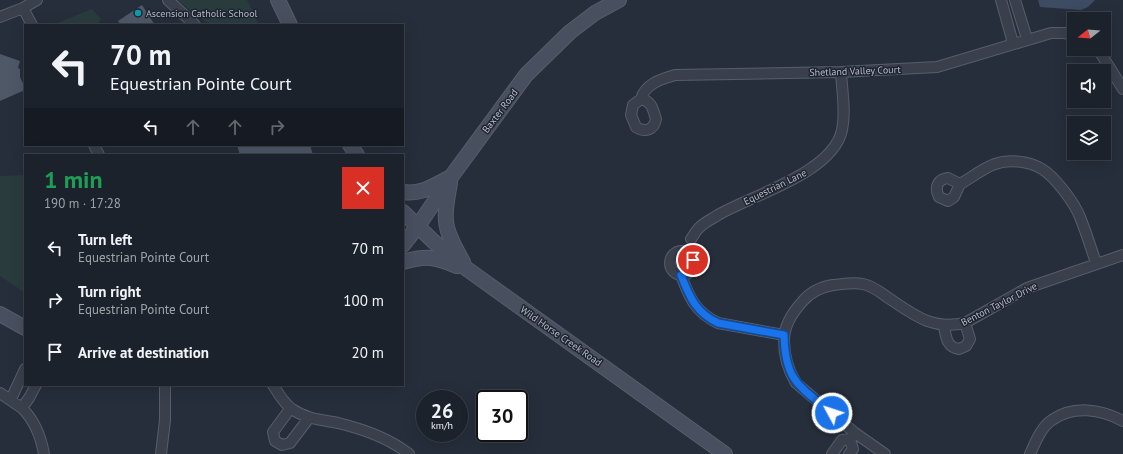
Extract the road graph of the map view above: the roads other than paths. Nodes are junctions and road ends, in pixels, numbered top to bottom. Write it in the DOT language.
graph roads {
  1 [pos="37,0"];
  2 [pos="168,0"];
  3 [pos="278,0"];
  4 [pos="619,0"];
  5 [pos="1001,0"];
  6 [pos="1015,0"];
  7 [pos="23,8"];
  8 [pos="0,17"];
  9 [pos="31,24"];
  10 [pos="194,24"];
  11 [pos="290,24"];
  12 [pos="1067,34"];
  13 [pos="1027,39"];
  14 [pos="1013,43"];
  15 [pos="1102,56"];
  16 [pos="841,72"];
  17 [pos="1123,89"];
  18 [pos="641,99"];
  19 [pos="451,177"];
  20 [pos="960,184"];
  21 [pos="404,192"];
  22 [pos="404,213"];
  23 [pos="418,226"];
  24 [pos="404,244"];
  25 [pos="688,244"];
  26 [pos="1123,255"];
  27 [pos="404,262"];
  28 [pos="1096,263"];
  29 [pos="467,269"];
  30 [pos="681,275"];
  31 [pos="0,314"];
  32 [pos="965,323"];
  33 [pos="944,326"];
  34 [pos="24,327"];
  35 [pos="784,335"];
  36 [pos="24,371"];
  37 [pos="35,386"];
  38 [pos="165,386"];
  39 [pos="274,386"];
  40 [pos="0,392"];
  41 [pos="11,399"];
  42 [pos="22,408"];
  43 [pos="290,409"];
  44 [pos="309,418"];
  45 [pos="1123,421"];
  46 [pos="853,436"];
  47 [pos="44,454"];
  48 [pos="161,454"];
  49 [pos="409,454"];
  50 [pos="725,454"];
  51 [pos="832,454"];
  52 [pos="849,454"];
  53 [pos="885,454"];
  54 [pos="1030,454"];
  1 -- 7 [label="street"];
  2 -- 10 [label="street"];
  3 -- 11 [label="main road"];
  4 -- 19 [label="main road, Baxter Road"];
  5 -- 14 [label="street"];
  6 -- 13 [label="street"];
  7 -- 8 [label="street"];
  7 -- 9 [label="street"];
  12 -- 13 [label="street, Shetland Valley Court"];
  13 -- 14 [label="street, Shetland Valley Court"];
  14 -- 16 [label="street, Shetland Valley Court"];
  15 -- 17 [label="street"];
  16 -- 18 [label="street, Shetland Valley Court"];
  16 -- 25 [label="street, Equestrian Lane"];
  19 -- 21 [label="main road"];
  19 -- 23 [label="main road, Baxter Road"];
  19 -- 29 [label="main road"];
  20 -- 28 [label="street"];
  22 -- 23 [label="main road, Wild Horse Creek Road"];
  23 -- 24 [label="main road, Baxter Road"];
  23 -- 29 [label="main road, Wild Horse Creek Road"];
  25 -- 30 [label="street"];
  25 -- 30 [label="street, Equestrian Lane"];
  26 -- 28 [label="street, Benton Taylor Drive"];
  27 -- 29 [label="main road"];
  28 -- 32 [label="street, Benton Taylor Drive"];
  29 -- 50 [label="main road, Wild Horse Creek Road"];
  30 -- 35 [label="street"];
  31 -- 34 [label="main road"];
  32 -- 33 [label="street, Benton Taylor Drive"];
  32 -- 33 [label="street"];
  33 -- 35 [label="street, Benton Taylor Drive"];
  35 -- 46 [label="street, Benton Taylor Drive"];
  36 -- 41 [label="street"];
  37 -- 42 [label="street"];
  38 -- 48 [label="street"];
  39 -- 43 [label="street"];
  40 -- 41 [label="street"];
  41 -- 42 [label="street"];
  42 -- 47 [label="street"];
  43 -- 44 [label="street"];
  43 -- 44 [label="street"];
  44 -- 49 [label="street"];
  45 -- 54 [label="street"];
  46 -- 51 [label="street"];
  46 -- 52 [label="street"];
  46 -- 53 [label="street, Benton Taylor Drive"];
}
